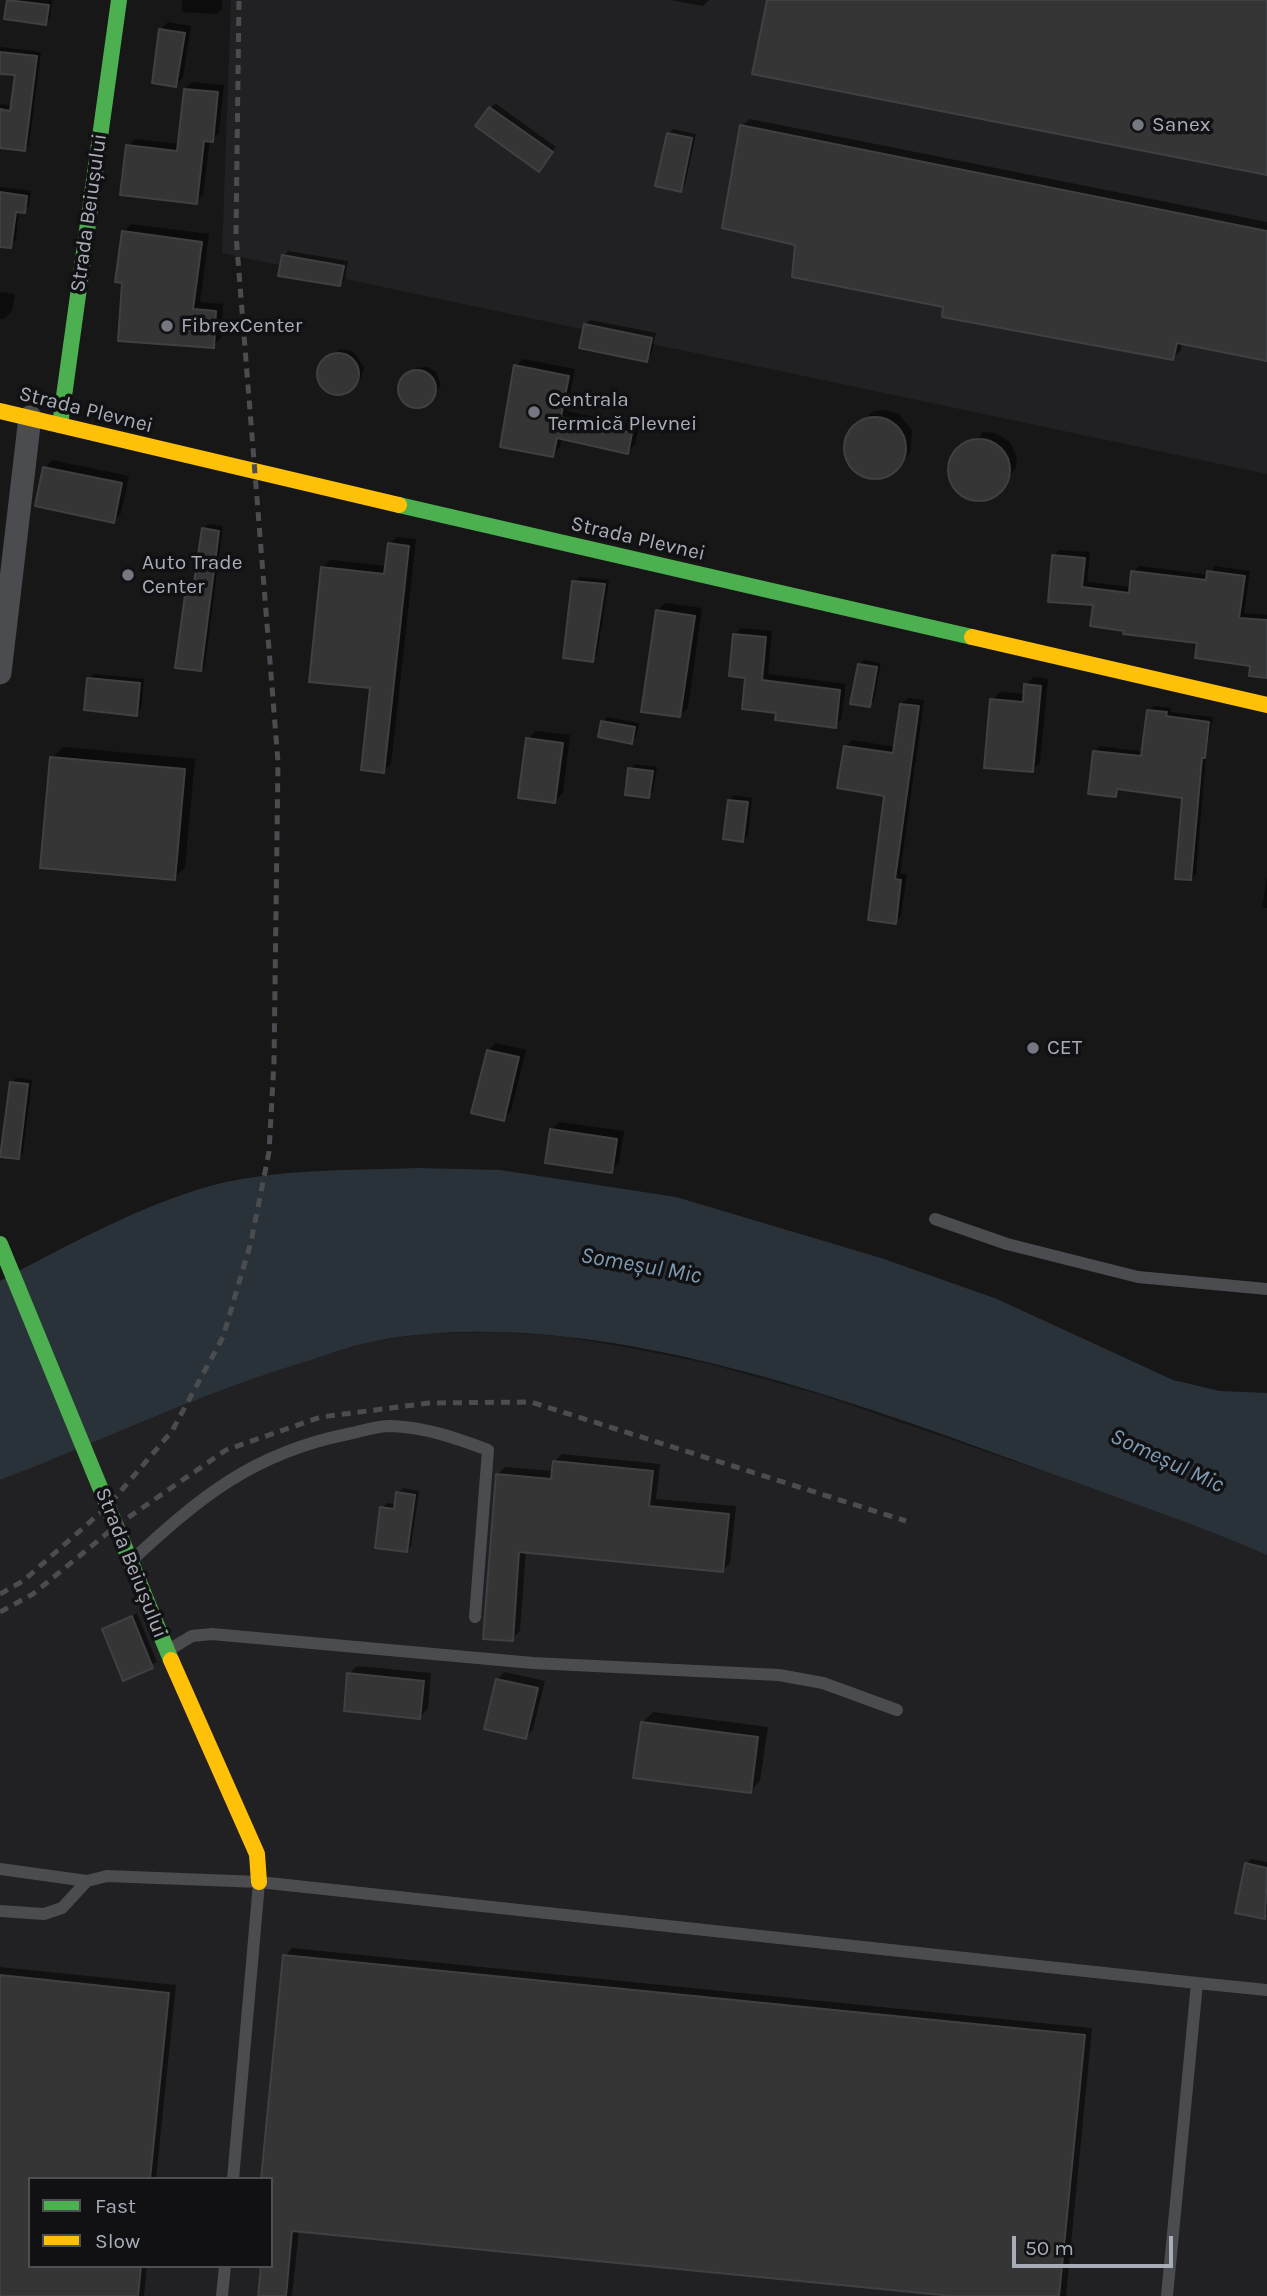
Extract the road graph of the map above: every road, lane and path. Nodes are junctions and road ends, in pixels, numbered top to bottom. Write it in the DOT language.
graph roads {
  1 [pos="119,0"];
  2 [pos="0,411"];
  3 [pos="30,418"];
  4 [pos="60,425"];
  5 [pos="0,673"];
  6 [pos="1267,705"];
  7 [pos="935,1219"];
  8 [pos="0,1244"];
  9 [pos="1267,1289"];
  10 [pos="131,1562"];
  11 [pos="475,1617"];
  12 [pos="167,1651"];
  13 [pos="897,1710"];
  14 [pos="0,1869"];
  15 [pos="87,1881"];
  16 [pos="259,1882"];
  17 [pos="0,1911"];
  18 [pos="1197,1983"];
  19 [pos="1267,1990"];
  20 [pos="233,2177"];
  21 [pos="225,2268"];
  22 [pos="222,2296"];
  23 [pos="1167,2296"];
  1 -- 4 [label="main road, Strada Beiușului"];
  2 -- 3 [label="main road, Strada Plevnei"];
  3 -- 4 [label="main road, Strada Plevnei"];
  3 -- 5 [label="street"];
  4 -- 6 [label="main road, Strada Plevnei"];
  7 -- 9 [label="lane"];
  8 -- 10 [label="main road, Strada Beiușului"];
  10 -- 11 [label="lane"];
  10 -- 12 [label="main road, Strada Beiușului"];
  12 -- 13 [label="lane"];
  12 -- 16 [label="main road, Strada Beiușului"];
  14 -- 15 [label="lane"];
  15 -- 16 [label="lane"];
  15 -- 17 [label="lane"];
  16 -- 18 [label="lane"];
  16 -- 20 [label="lane"];
  18 -- 19 [label="lane"];
  18 -- 23 [label="lane"];
  21 -- 22 [label="lane"];
}
